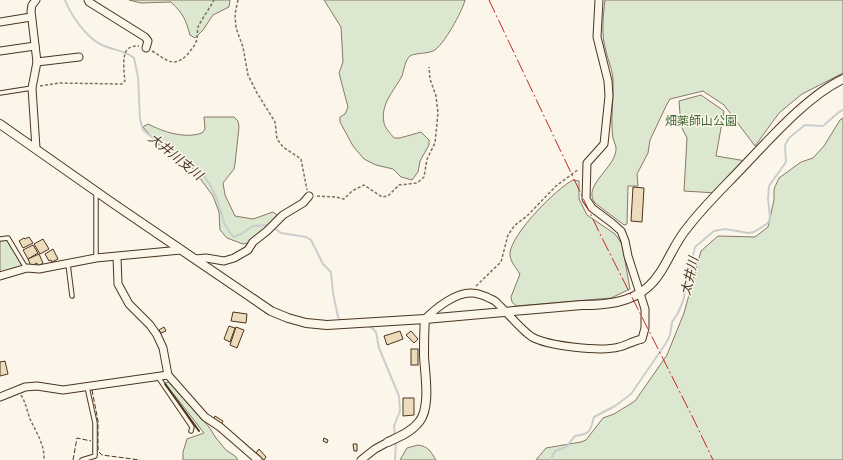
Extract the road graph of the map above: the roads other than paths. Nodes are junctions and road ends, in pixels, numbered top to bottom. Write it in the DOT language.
graph roads {
  1 [pos="36,0"];
  2 [pos="88,0"];
  3 [pos="599,0"];
  4 [pos="31,17"];
  5 [pos="0,22"];
  6 [pos="35,46"];
  7 [pos="146,48"];
  8 [pos="0,51"];
  9 [pos="79,57"];
  10 [pos="37,62"];
  11 [pos="843,79"];
  12 [pos="32,88"];
  13 [pos="0,93"];
  14 [pos="0,124"];
  15 [pos="36,148"];
  16 [pos="96,190"];
  17 [pos="309,196"];
  18 [pos="0,239"];
  19 [pos="181,250"];
  20 [pos="117,257"];
  21 [pos="96,258"];
  22 [pos="195,259"];
  23 [pos="68,264"];
  24 [pos="27,268"];
  25 [pos="0,276"];
  26 [pos="639,293"];
  27 [pos="72,296"];
  28 [pos="505,312"];
  29 [pos="425,319"];
  30 [pos="168,375"];
  31 [pos="158,377"];
  32 [pos="87,387"];
  33 [pos="0,396"];
  34 [pos="191,431"];
  35 [pos="388,442"];
  36 [pos="82,460"];
  37 [pos="258,460"];
  38 [pos="361,460"];
  1 -- 4 [label="street"];
  2 -- 7 [label="street"];
  3 -- 26 [label="street"];
  4 -- 5 [label="street"];
  4 -- 6 [label="street"];
  6 -- 8 [label="street"];
  6 -- 10 [label="street"];
  9 -- 10 [label="street"];
  10 -- 12 [label="street"];
  11 -- 26 [label="street"];
  12 -- 13 [label="lane"];
  12 -- 15 [label="street"];
  14 -- 15 [label="street"];
  15 -- 16 [label="street"];
  16 -- 19 [label="street"];
  16 -- 21 [label="lane"];
  17 -- 22 [label="street"];
  18 -- 24 [label="lane"];
  19 -- 20 [label="street"];
  19 -- 22 [label="street"];
  20 -- 21 [label="street"];
  20 -- 30 [label="street"];
  21 -- 23 [label="street"];
  22 -- 29 [label="street"];
  23 -- 24 [label="street"];
  23 -- 27 [label="lane"];
  24 -- 25 [label="street"];
  26 -- 28 [label="street"];
  26 -- 28 [label="street"];
  28 -- 29 [label="street"];
  28 -- 29 [label="street"];
  29 -- 35 [label="street"];
  30 -- 31 [label="street"];
  30 -- 37 [label="street"];
  31 -- 32 [label="street"];
  31 -- 34 [label="lane"];
  32 -- 33 [label="street"];
  32 -- 36 [label="lane"];
  35 -- 38 [label="street"];
}
